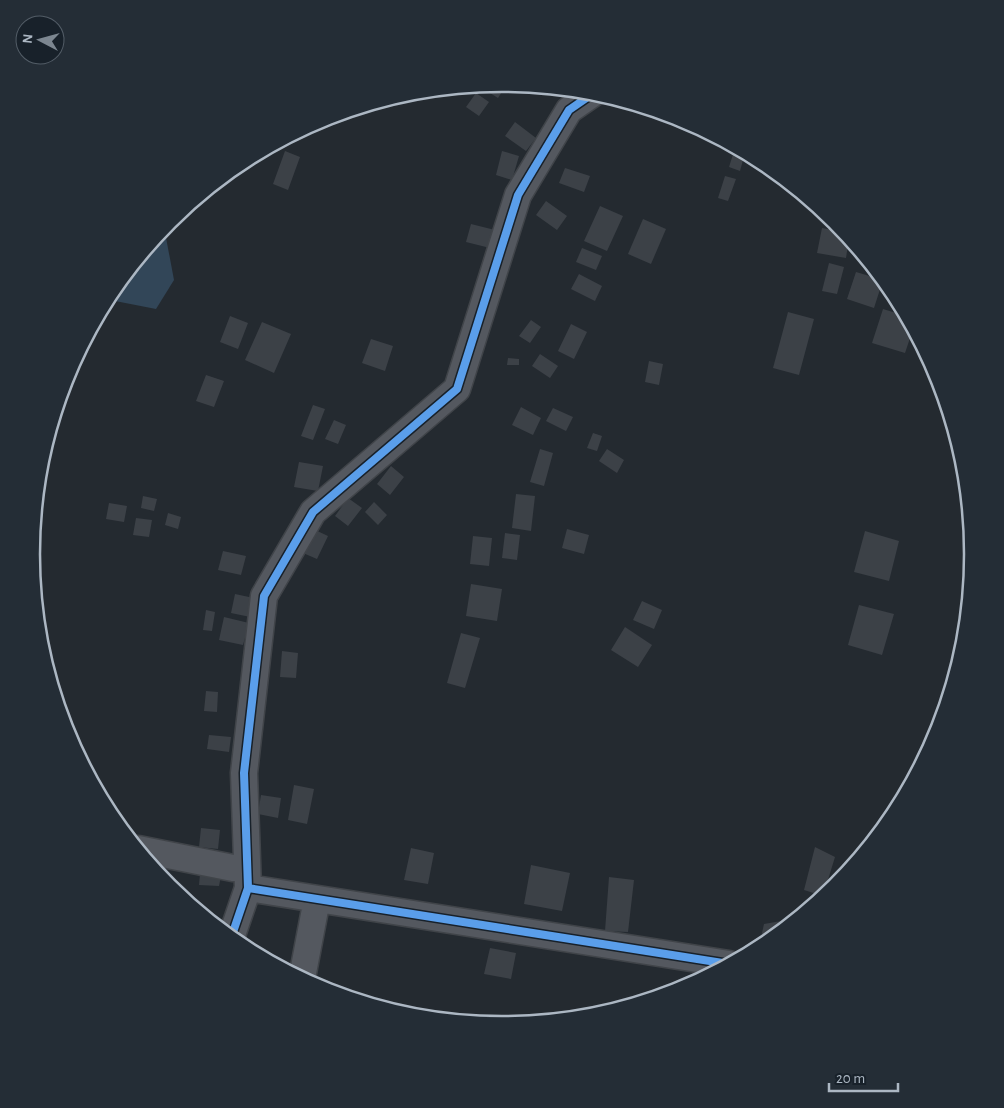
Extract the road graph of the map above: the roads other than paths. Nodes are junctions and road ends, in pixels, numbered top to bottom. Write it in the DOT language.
graph roads {
  1 [pos="583,100"];
  2 [pos="149,852"];
  3 [pos="241,878"];
  4 [pos="316,899"];
  5 [pos="232,929"];
  6 [pos="717,962"];
  7 [pos="303,971"];
  1 -- 3 [label="street"];
  2 -- 3 [label="street"];
  3 -- 4 [label="street"];
  3 -- 5 [label="street"];
  4 -- 6 [label="street"];
  4 -- 7 [label="street"];
}
